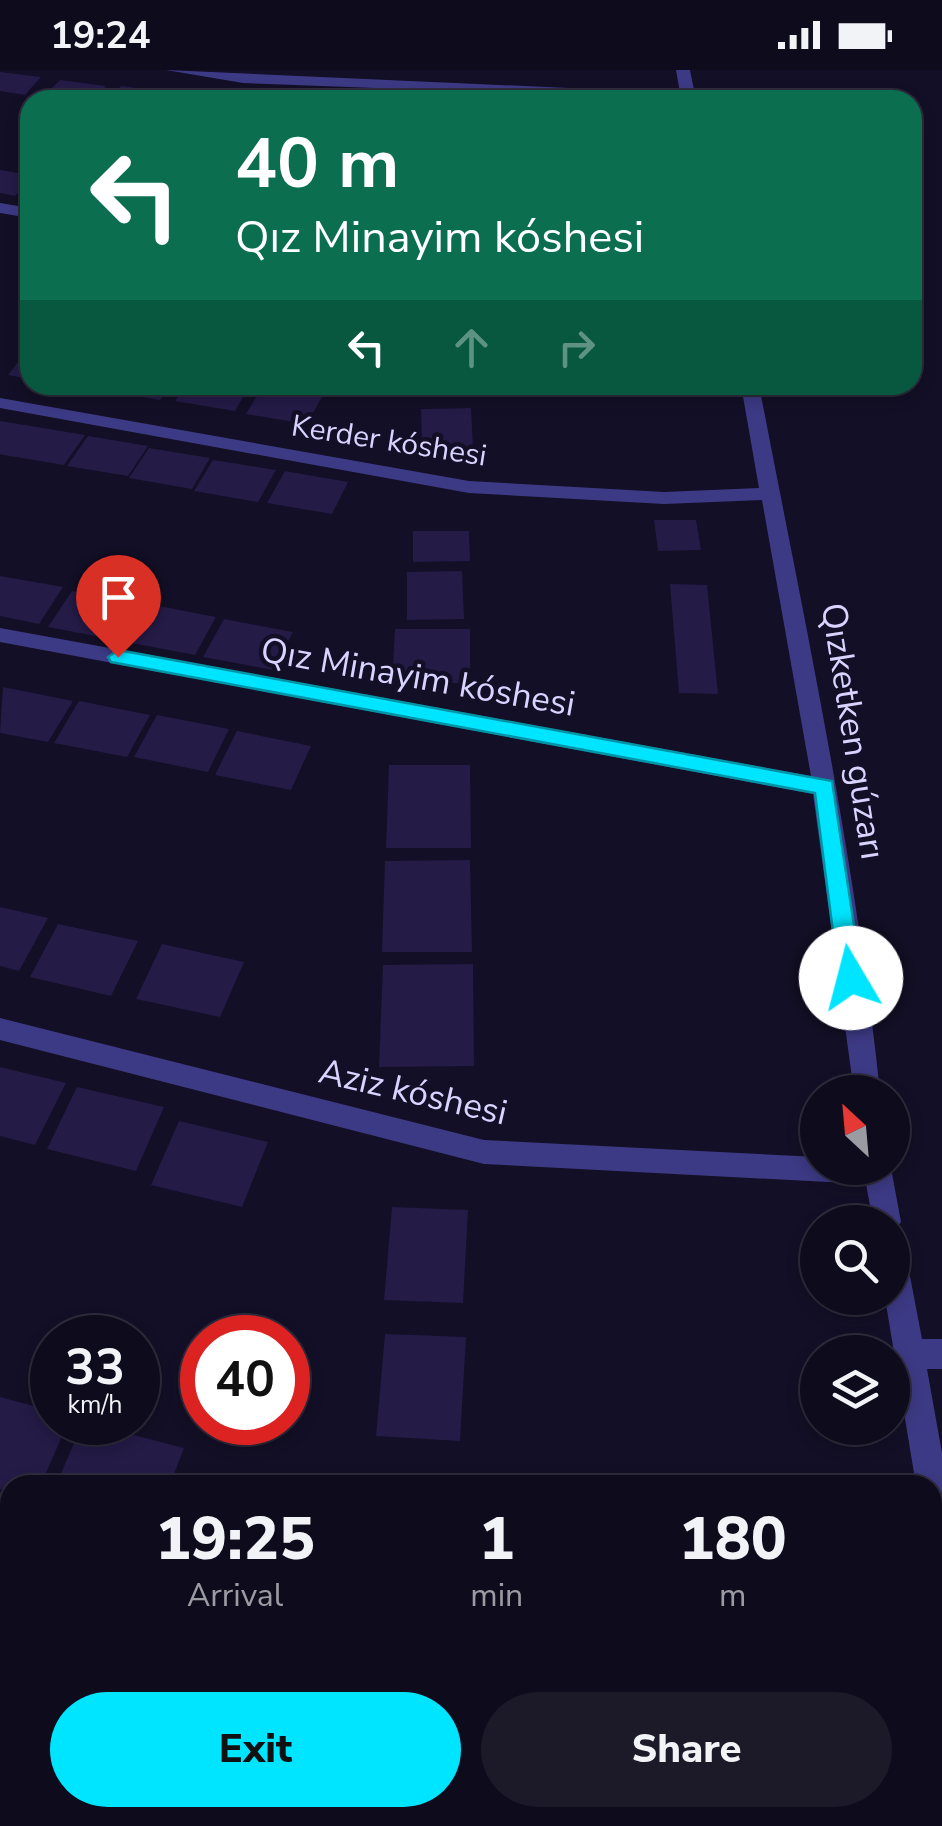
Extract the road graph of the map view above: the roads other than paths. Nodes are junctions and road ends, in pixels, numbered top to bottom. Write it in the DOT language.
graph roads {
  1 [pos="172,70"];
  2 [pos="200,72"];
  3 [pos="486,90"];
  4 [pos="752,395"];
  5 [pos="0,403"];
  6 [pos="771,494"];
  7 [pos="0,636"];
  8 [pos="824,786"];
  9 [pos="0,1028"];
  10 [pos="864,1075"];
  11 [pos="800,1166"];
  12 [pos="910,1354"];
  13 [pos="942,1354"];
  14 [pos="930,1475"];
  1 -- 2 [label="street"];
  2 -- 3 [label="street"];
  4 -- 6 [label="street, Qızketken gúzarı"];
  5 -- 6 [label="street, Kerder kóshesi"];
  6 -- 8 [label="street, Qızketken gúzarı"];
  7 -- 8 [label="street, Qız Minayim kóshesi"];
  8 -- 10 [label="street, Qızketken gúzarı"];
  9 -- 11 [label="street, Aziz kóshesi"];
  12 -- 13 [label="street"];
  12 -- 14 [label="street"];
}
